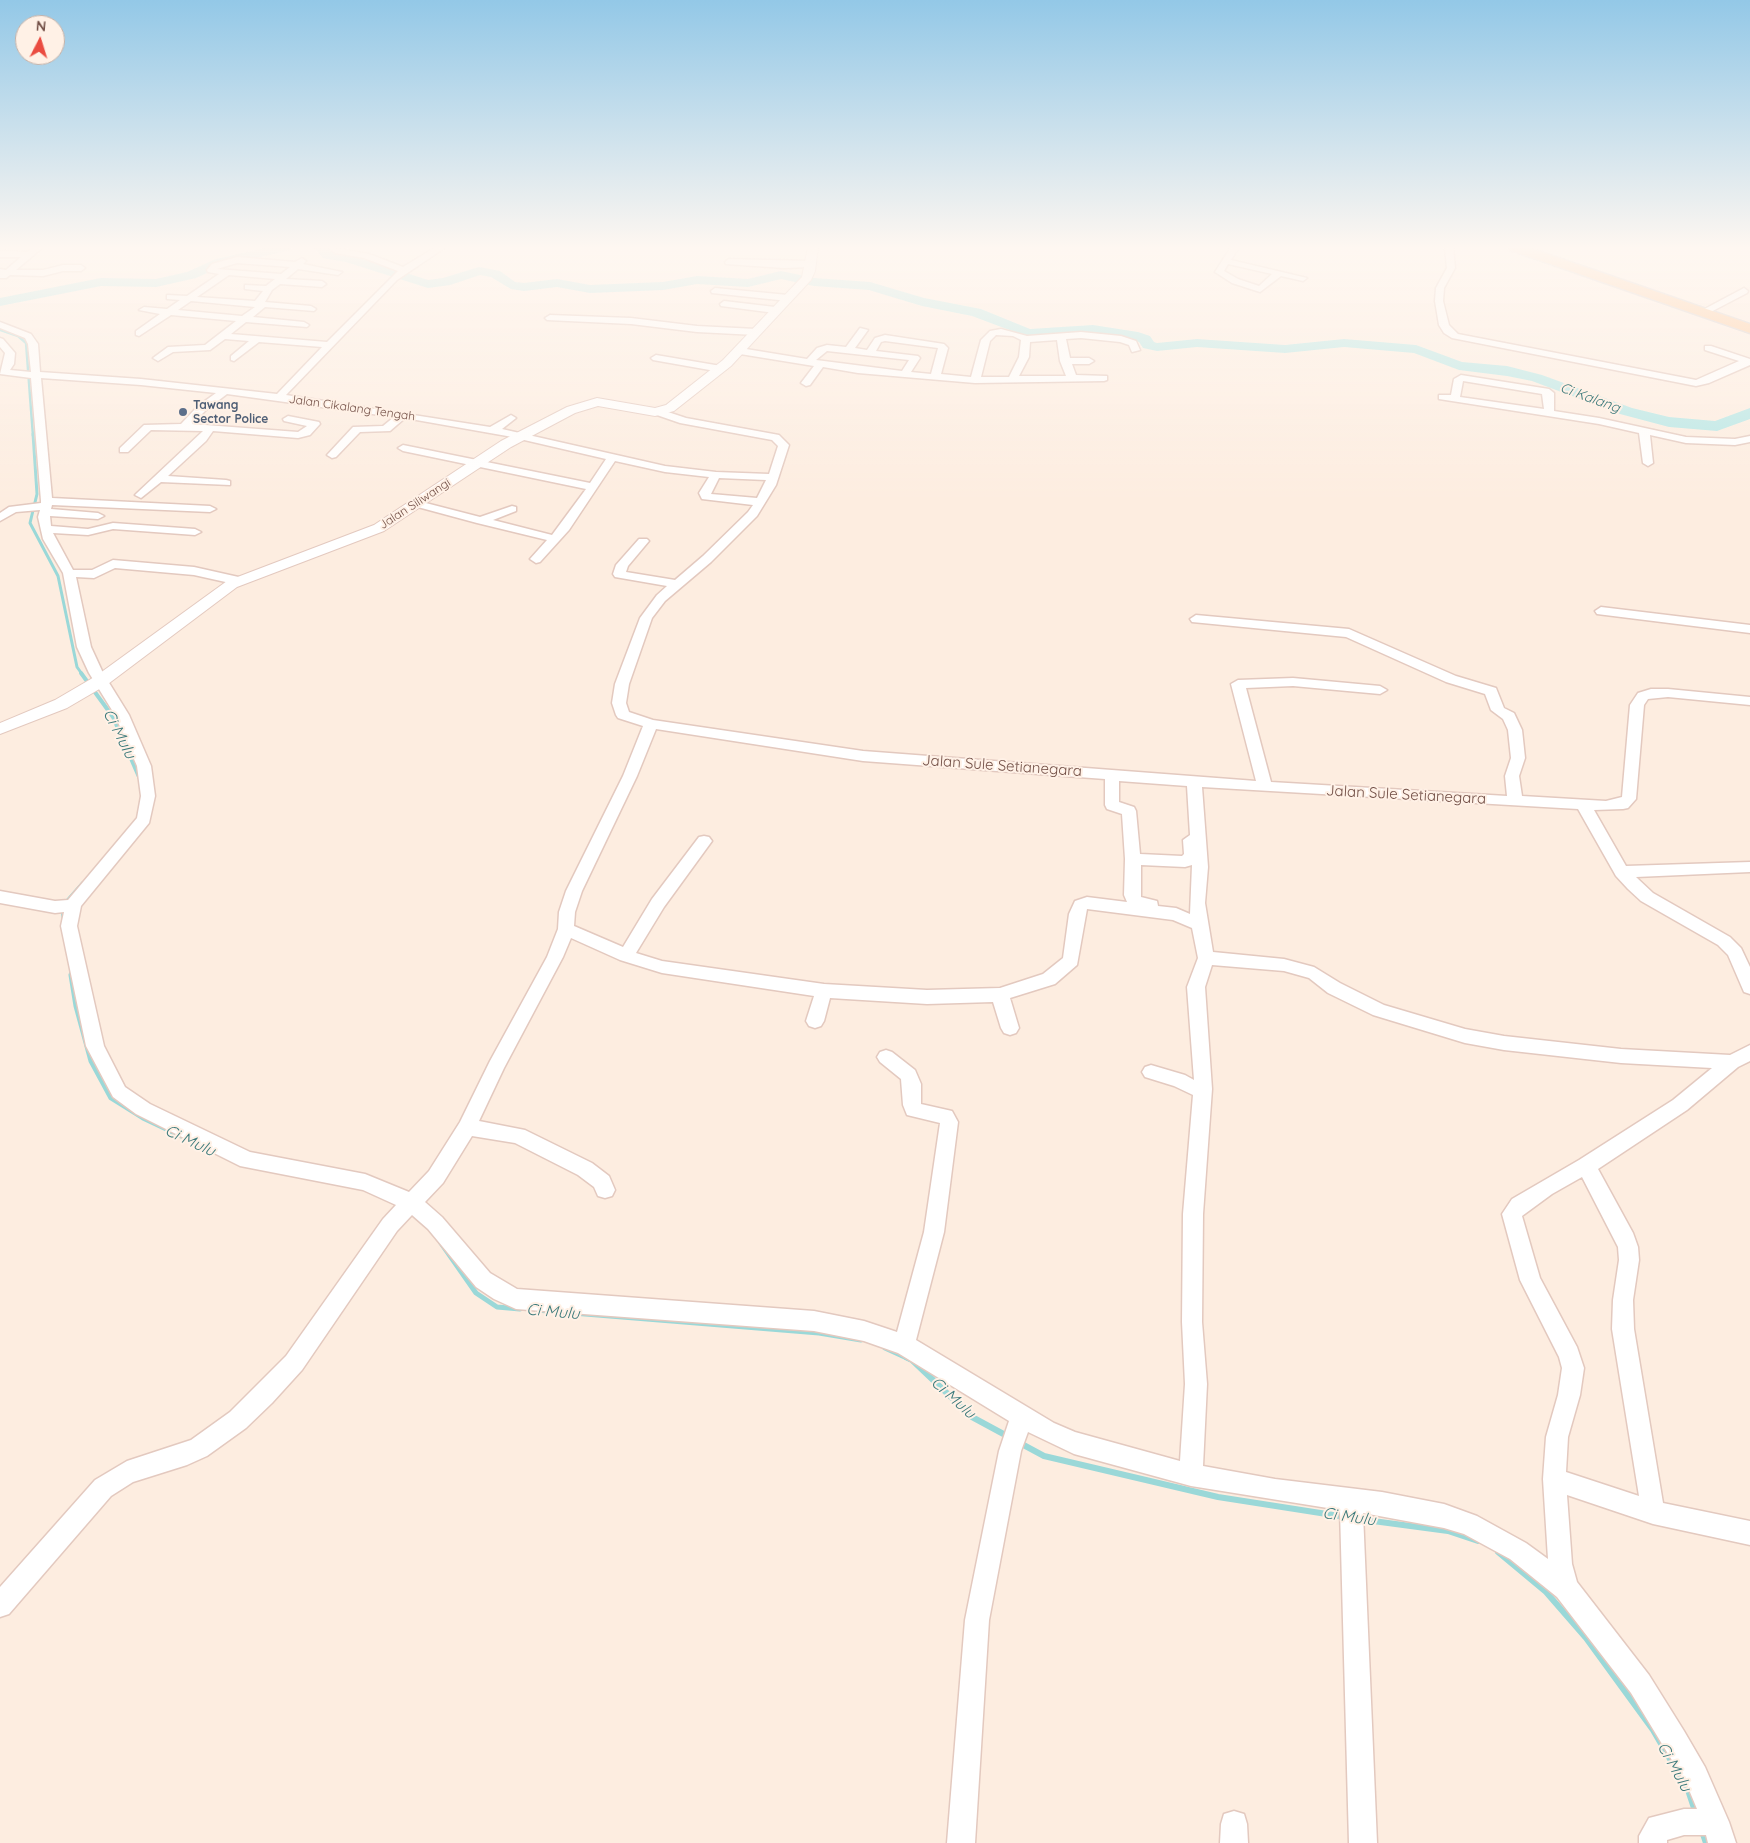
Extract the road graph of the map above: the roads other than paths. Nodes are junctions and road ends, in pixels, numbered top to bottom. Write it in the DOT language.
graph roads {
  1 [pos="20,333"];
  2 [pos="227,333"];
  3 [pos="294,333"];
  4 [pos="342,333"];
  5 [pos="755,333"];
  6 [pos="861,333"];
  7 [pos="999,333"];
  8 [pos="1010,333"];
  9 [pos="1449,333"];
  10 [pos="223,336"];
  11 [pos="1061,337"];
  12 [pos="1026,339"];
  13 [pos="256,340"];
  14 [pos="0,341"];
  15 [pos="283,342"];
  16 [pos="28,345"];
  17 [pos="330,345"];
  18 [pos="8,348"];
  19 [pos="1708,348"];
  20 [pos="849,350"];
  21 [pos="1135,350"];
  22 [pos="740,351"];
  23 [pos="870,352"];
  24 [pos="1024,357"];
  25 [pos="158,358"];
  26 [pos="234,358"];
  27 [pos="656,358"];
  28 [pos="927,360"];
  29 [pos="1065,361"];
  30 [pos="1089,361"];
  31 [pos="1748,361"];
  32 [pos="810,362"];
  33 [pos="821,364"];
  34 [pos="721,369"];
  35 [pos="1,374"];
  36 [pos="905,374"];
  37 [pos="35,375"];
  38 [pos="935,377"];
  39 [pos="1037,378"];
  40 [pos="1072,378"];
  41 [pos="1104,378"];
  42 [pos="1013,379"];
  43 [pos="975,380"];
  44 [pos="806,384"];
  45 [pos="225,392"];
  46 [pos="279,397"];
  47 [pos="1443,397"];
  48 [pos="1455,399"];
  49 [pos="310,402"];
  50 [pos="1598,408"];
  51 [pos="658,412"];
  52 [pos="476,413"];
  53 [pos="1549,414"];
  54 [pos="403,415"];
  55 [pos="512,418"];
  56 [pos="288,419"];
  57 [pos="1599,421"];
  58 [pos="460,424"];
  59 [pos="184,427"];
  60 [pos="210,428"];
  61 [pos="493,430"];
  62 [pos="1644,430"];
  63 [pos="271,433"];
  64 [pos="520,435"];
  65 [pos="1675,438"];
  66 [pos="1750,439"];
  67 [pos="1647,441"];
  68 [pos="1735,442"];
  69 [pos="1750,446"];
  70 [pos="403,448"];
  71 [pos="124,450"];
  72 [pos="332,455"];
  73 [pos="612,458"];
  74 [pos="1648,463"];
  75 [pos="475,464"];
  76 [pos="716,475"];
  77 [pos="772,477"];
  78 [pos="159,479"];
  79 [pos="226,483"];
  80 [pos="592,487"];
  81 [pos="141,495"];
  82 [pos="761,502"];
  83 [pos="418,504"];
  84 [pos="45,506"];
  85 [pos="0,507"];
  86 [pos="18,509"];
  87 [pos="210,509"];
  88 [pos="512,509"];
  89 [pos="98,516"];
  90 [pos="0,518"];
  91 [pos="480,521"];
  92 [pos="46,529"];
  93 [pos="195,532"];
  94 [pos="556,540"];
  95 [pos="643,541"];
  96 [pos="536,559"];
  97 [pos="69,573"];
  98 [pos="239,581"];
  99 [pos="676,584"];
  100 [pos="1601,611"];
  101 [pos="1196,619"];
  102 [pos="1750,629"];
  103 [pos="102,680"];
  104 [pos="1380,690"];
  105 [pos="1750,700"];
  106 [pos="651,724"];
  107 [pos="0,730"];
  108 [pos="1112,781"];
  109 [pos="1193,785"];
  110 [pos="1265,787"];
  111 [pos="1515,801"];
  112 [pos="1583,805"];
  113 [pos="1189,815"];
  114 [pos="704,841"];
  115 [pos="1133,859"];
  116 [pos="1750,867"];
  117 [pos="1622,872"];
  118 [pos="0,897"];
  119 [pos="73,906"];
  120 [pos="1181,908"];
  121 [pos="1200,926"];
  122 [pos="566,929"];
  123 [pos="626,956"];
  124 [pos="1206,958"];
  125 [pos="1750,987"];
  126 [pos="824,991"];
  127 [pos="1000,994"];
  128 [pos="815,1021"];
  129 [pos="1010,1028"];
  130 [pos="1750,1052"];
  131 [pos="886,1057"];
  132 [pos="1732,1062"];
  133 [pos="1151,1072"];
  134 [pos="1203,1089"];
  135 [pos="467,1127"];
  136 [pos="1586,1166"];
  137 [pos="605,1190"];
  138 [pos="406,1209"];
  139 [pos="904,1344"];
  140 [pos="1016,1434"];
  141 [pos="1191,1475"];
  142 [pos="1554,1478"];
  143 [pos="1351,1503"];
  144 [pos="1653,1512"];
  145 [pos="1750,1533"];
  146 [pos="1566,1588"];
  147 [pos="0,1605"];
  148 [pos="1717,1829"];
  149 [pos="961,1843"];
  150 [pos="1363,1843"];
  151 [pos="1653,1843"];
  1 -- 16 [label="street"];
  2 -- 10 [label="street"];
  3 -- 15 [label="street"];
  4 -- 17 [label="street"];
  5 -- 22 [label="street"];
  6 -- 20 [label="street"];
  7 -- 43 [label="street"];
  8 -- 12 [label="street"];
  9 -- 31 [label="street"];
  10 -- 13 [label="street"];
  10 -- 25 [label="street"];
  11 -- 12 [label="street"];
  11 -- 21 [label="street"];
  11 -- 29 [label="street"];
  12 -- 24 [label="street"];
  13 -- 15 [label="street"];
  13 -- 26 [label="street"];
  14 -- 18 [label="street"];
  15 -- 17 [label="street"];
  16 -- 18 [label="street"];
  16 -- 37 [label="street"];
  17 -- 46 [label="street"];
  18 -- 35 [label="street"];
  19 -- 31 [label="street"];
  20 -- 23 [label="street"];
  20 -- 32 [label="street"];
  22 -- 32 [label="street"];
  22 -- 34 [label="street"];
  23 -- 28 [label="street"];
  23 -- 28 [label="street"];
  24 -- 39 [label="street"];
  24 -- 42 [label="street"];
  27 -- 34 [label="street"];
  28 -- 36 [label="street"];
  28 -- 38 [label="street"];
  29 -- 30 [label="street"];
  29 -- 40 [label="street"];
  32 -- 33 [label="street"];
  33 -- 36 [label="street"];
  33 -- 44 [label="street"];
  34 -- 51 [label="street"];
  35 -- 37 [label="street, Jalan Cikalang Tengah"];
  36 -- 38 [label="street"];
  37 -- 45 [label="street, Jalan Cikalang Tengah"];
  37 -- 84 [label="street"];
  38 -- 43 [label="street"];
  39 -- 40 [label="street"];
  39 -- 42 [label="street"];
  40 -- 41 [label="street"];
  42 -- 43 [label="street"];
  45 -- 46 [label="street, Jalan Cikalang Tengah"];
  45 -- 59 [label="street"];
  46 -- 49 [label="street, Jalan Cikalang Tengah"];
  47 -- 48 [label="street"];
  48 -- 53 [label="street"];
  48 -- 53 [label="street"];
  49 -- 54 [label="street, Jalan Cikalang Tengah"];
  49 -- 56 [label="street"];
  50 -- 57 [label="street"];
  51 -- 64 [label="street, Jalan Siliwangi"];
  51 -- 77 [label="street, Jalan Sule Setianegara"];
  52 -- 58 [label="street"];
  53 -- 57 [label="street"];
  54 -- 58 [label="street, Jalan Cikalang Tengah"];
  54 -- 72 [label="street"];
  55 -- 61 [label="street"];
  56 -- 63 [label="street"];
  56 -- 63 [label="street"];
  57 -- 62 [label="street"];
  58 -- 61 [label="street, Jalan Cikalang Tengah"];
  59 -- 60 [label="street"];
  59 -- 71 [label="street"];
  60 -- 63 [label="street"];
  60 -- 78 [label="street"];
  61 -- 64 [label="street, Jalan Cikalang Tengah"];
  62 -- 65 [label="street"];
  62 -- 67 [label="street"];
  64 -- 73 [label="street"];
  64 -- 75 [label="street, Jalan Siliwangi"];
  65 -- 67 [label="street"];
  65 -- 68 [label="street"];
  66 -- 68 [label="street"];
  67 -- 74 [label="street"];
  68 -- 69 [label="street"];
  70 -- 75 [label="street"];
  73 -- 76 [label="street"];
  73 -- 80 [label="street"];
  75 -- 80 [label="street"];
  75 -- 83 [label="street, Jalan Siliwangi"];
  76 -- 77 [label="street"];
  76 -- 82 [label="street"];
  77 -- 82 [label="street, Jalan Sule Setianegara"];
  78 -- 79 [label="street"];
  78 -- 81 [label="street"];
  80 -- 94 [label="street"];
  82 -- 99 [label="street, Jalan Sule Setianegara"];
  83 -- 91 [label="street"];
  83 -- 98 [label="street, Jalan Siliwangi"];
  84 -- 86 [label="street"];
  84 -- 87 [label="street"];
  84 -- 89 [label="street"];
  84 -- 92 [label="street"];
  85 -- 86 [label="street"];
  86 -- 90 [label="street"];
  88 -- 91 [label="street"];
  91 -- 94 [label="street"];
  92 -- 93 [label="street"];
  92 -- 97 [label="street"];
  94 -- 96 [label="street"];
  95 -- 99 [label="street"];
  97 -- 98 [label="street"];
  97 -- 103 [label="street"];
  98 -- 103 [label="street, Jalan Siliwangi"];
  99 -- 106 [label="street, Jalan Sule Setianegara"];
  100 -- 102 [label="street"];
  101 -- 111 [label="street"];
  103 -- 107 [label="street, Jalan Siliwangi"];
  103 -- 119 [label="street"];
  104 -- 110 [label="street"];
  105 -- 112 [label="street, Jalan Sule Setianegara"];
  106 -- 108 [label="street, Jalan Sule Setianegara"];
  106 -- 122 [label="street"];
  108 -- 109 [label="street, Jalan Sule Setianegara"];
  108 -- 115 [label="street"];
  109 -- 110 [label="street, Jalan Sule Setianegara"];
  109 -- 121 [label="street"];
  110 -- 111 [label="street, Jalan Sule Setianegara"];
  111 -- 112 [label="street, Jalan Sule Setianegara"];
  112 -- 117 [label="street"];
  113 -- 115 [label="street"];
  114 -- 123 [label="street"];
  115 -- 120 [label="street"];
  116 -- 117 [label="street"];
  117 -- 125 [label="street"];
  118 -- 119 [label="street"];
  119 -- 138 [label="street"];
  121 -- 124 [label="street"];
  121 -- 127 [label="street"];
  122 -- 123 [label="street"];
  122 -- 135 [label="street"];
  123 -- 126 [label="street"];
  124 -- 132 [label="street"];
  124 -- 134 [label="street"];
  126 -- 127 [label="street"];
  126 -- 128 [label="street"];
  127 -- 129 [label="street"];
  130 -- 132 [label="street"];
  131 -- 139 [label="street"];
  132 -- 136 [label="street"];
  133 -- 134 [label="street"];
  134 -- 141 [label="street"];
  135 -- 137 [label="street"];
  135 -- 138 [label="street"];
  136 -- 142 [label="street"];
  136 -- 144 [label="street"];
  138 -- 139 [label="street"];
  138 -- 147 [label="street"];
  139 -- 140 [label="street"];
  140 -- 141 [label="street"];
  140 -- 149 [label="street"];
  141 -- 143 [label="street"];
  142 -- 144 [label="street"];
  142 -- 146 [label="street"];
  143 -- 146 [label="street"];
  143 -- 150 [label="street"];
  144 -- 145 [label="street"];
  146 -- 148 [label="street"];
  148 -- 151 [label="street"];
}
